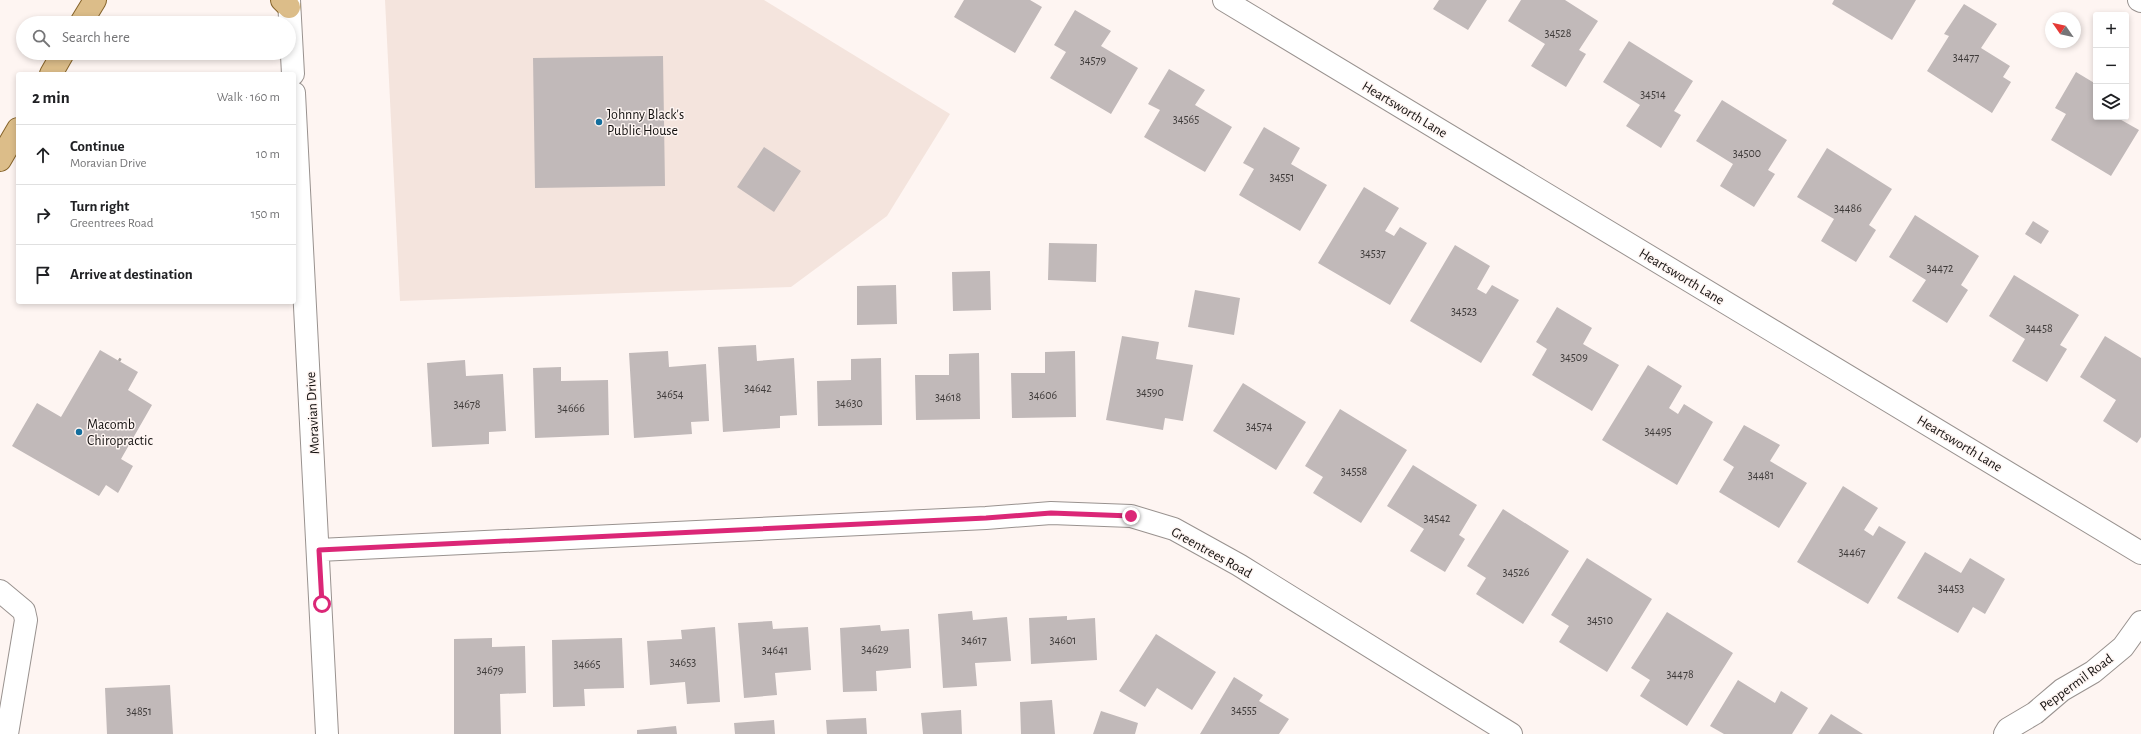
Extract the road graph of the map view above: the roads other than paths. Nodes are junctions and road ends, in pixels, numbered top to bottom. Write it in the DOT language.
graph roads {
  1 [pos="95,0"];
  2 [pos="1224,0"];
  3 [pos="287,2"];
  4 [pos="85,16"];
  5 [pos="288,16"];
  6 [pos="59,60"];
  7 [pos="292,60"];
  8 [pos="52,72"];
  9 [pos="293,72"];
  10 [pos="296,130"];
  11 [pos="16,132"];
  12 [pos="0,160"];
  13 [pos="319,550"];
  14 [pos="2141,553"];
  15 [pos="0,591"];
  16 [pos="2141,622"];
  17 [pos="1502,732"];
  18 [pos="7,734"];
  19 [pos="327,734"];
  20 [pos="2005,734"];
  1 -- 4 [label="main road"];
  2 -- 14 [label="street, Heartsworth Lane"];
  3 -- 5 [label="street"];
  6 -- 8 [label="main road"];
  7 -- 9 [label="street"];
  10 -- 13 [label="street, Moravian Drive"];
  11 -- 12 [label="main road"];
  13 -- 17 [label="street, Greentrees Road"];
  13 -- 19 [label="street, Moravian Drive"];
  15 -- 18 [label="street"];
  16 -- 20 [label="street, Peppermil Road"];
}
